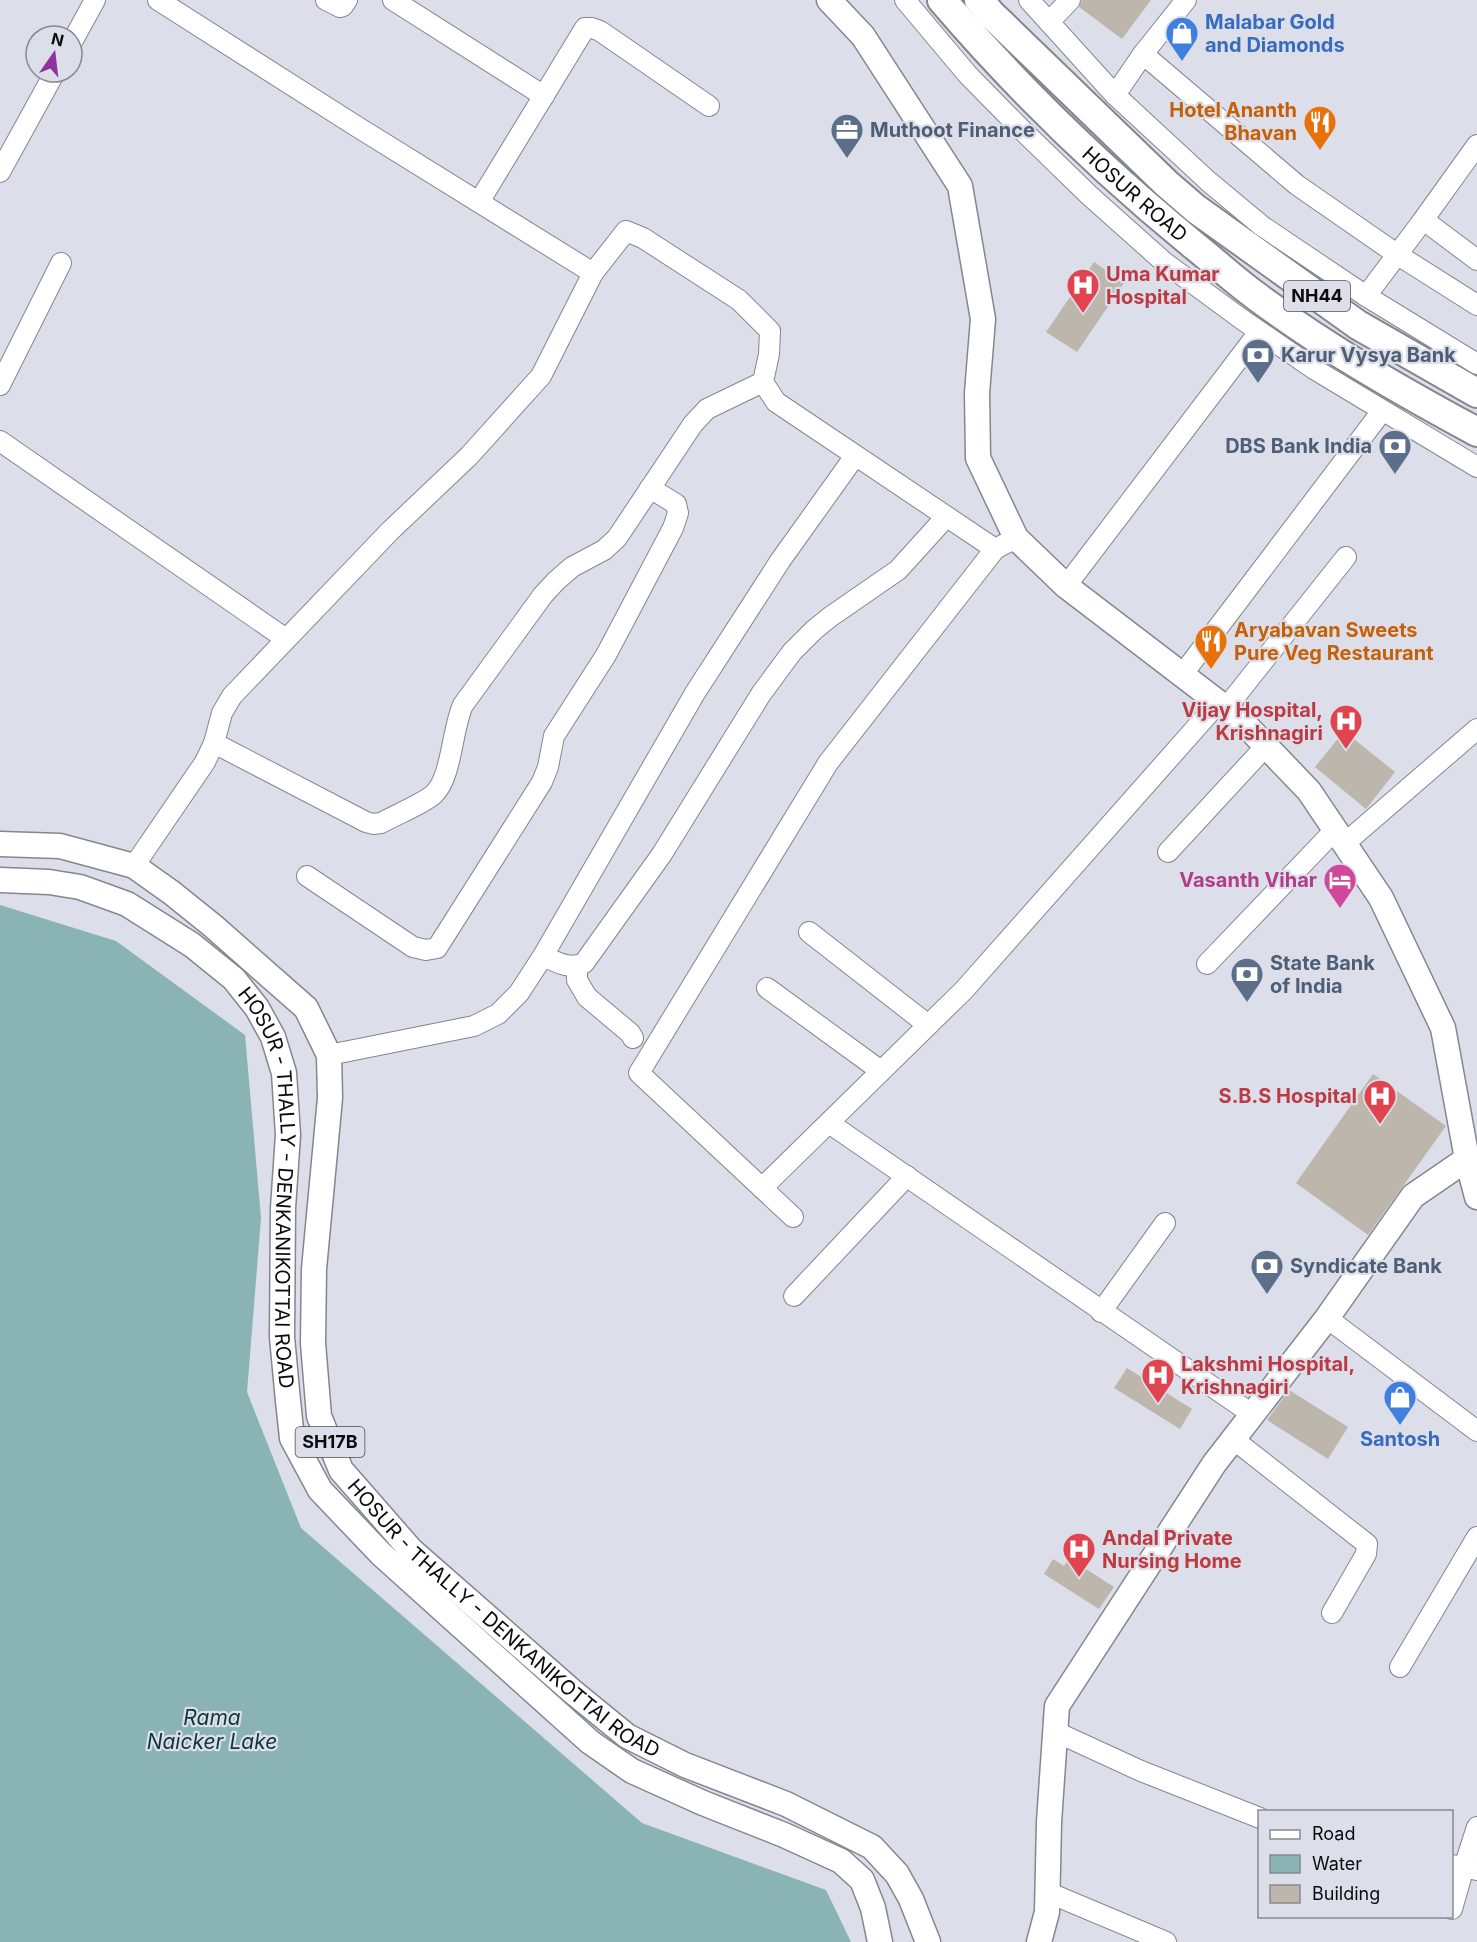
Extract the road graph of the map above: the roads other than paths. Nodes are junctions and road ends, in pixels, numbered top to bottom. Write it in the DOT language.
graph roads {
  1 [pos="95,0"];
  2 [pos="158,0"];
  3 [pos="326,0"];
  4 [pos="347,0"];
  5 [pos="393,0"];
  6 [pos="829,0"];
  7 [pos="905,0"];
  8 [pos="942,0"];
  9 [pos="979,0"];
  10 [pos="1029,0"];
  11 [pos="1070,0"];
  12 [pos="1186,0"];
  13 [pos="1049,22"];
  14 [pos="82,24"];
  15 [pos="1143,54"];
  16 [pos="48,84"];
  17 [pos="1115,94"];
  18 [pos="544,96"];
  19 [pos="709,106"];
  20 [pos="1477,145"];
  21 [pos="0,172"];
  22 [pos="479,202"];
  23 [pos="1421,223"];
  24 [pos="1398,255"];
  25 [pos="1477,260"];
  26 [pos="61,263"];
  27 [pos="593,273"];
  28 [pos="1366,296"];
  29 [pos="1477,305"];
  30 [pos="1259,332"];
  31 [pos="1477,364"];
  32 [pos="763,382"];
  33 [pos="0,384"];
  34 [pos="1477,393"];
  35 [pos="1382,411"];
  36 [pos="1477,432"];
  37 [pos="0,441"];
  38 [pos="855,456"];
  39 [pos="1477,467"];
  40 [pos="650,488"];
  41 [pos="946,517"];
  42 [pos="1016,538"];
  43 [pos="995,549"];
  44 [pos="1346,557"];
  45 [pos="1065,586"];
  46 [pos="286,639"];
  47 [pos="1182,675"];
  48 [pos="1222,705"];
  49 [pos="1477,729"];
  50 [pos="214,743"];
  51 [pos="1266,746"];
  52 [pos="1340,837"];
  53 [pos="0,844"];
  54 [pos="1168,852"];
  55 [pos="134,866"];
  56 [pos="307,876"];
  57 [pos="0,880"];
  58 [pos="809,932"];
  59 [pos="543,956"];
  60 [pos="1207,964"];
  61 [pos="577,966"];
  62 [pos="767,988"];
  63 [pos="928,1025"];
  64 [pos="633,1038"];
  65 [pos="329,1055"];
  66 [pos="881,1071"];
  67 [pos="829,1123"];
  68 [pos="1472,1155"];
  69 [pos="907,1176"];
  70 [pos="762,1188"];
  71 [pos="1477,1197"];
  72 [pos="793,1217"];
  73 [pos="1165,1223"];
  74 [pos="794,1296"];
  75 [pos="1101,1311"];
  76 [pos="1327,1318"];
  77 [pos="1252,1414"];
  78 [pos="1477,1431"];
  79 [pos="1233,1439"];
  80 [pos="1477,1537"];
  81 [pos="1332,1613"];
  82 [pos="1400,1667"];
  83 [pos="1054,1731"];
  84 [pos="1258,1817"];
  85 [pos="1477,1827"];
  86 [pos="1464,1868"];
  87 [pos="1047,1892"];
  88 [pos="1453,1903"];
  89 [pos="880,1942"];
  90 [pos="928,1942"];
  91 [pos="1039,1942"];
  92 [pos="1166,1942"];
  1 -- 14 [label="street"];
  2 -- 22 [label="street"];
  3 -- 4 [label="street"];
  5 -- 18 [label="street"];
  6 -- 42 [label="main road"];
  7 -- 30 [label="street"];
  8 -- 36 [label="highway, HOSUR ROAD / NH44"];
  9 -- 34 [label="highway, HOSUR ROAD / NH44"];
  10 -- 13 [label="street"];
  11 -- 13 [label="street"];
  12 -- 15 [label="street"];
  13 -- 17 [label="street"];
  15 -- 17 [label="street"];
  15 -- 24 [label="street"];
  16 -- 21 [label="street"];
  17 -- 28 [label="street"];
  18 -- 19 [label="street"];
  18 -- 22 [label="street"];
  20 -- 23 [label="street"];
  22 -- 27 [label="street"];
  23 -- 24 [label="street"];
  23 -- 25 [label="street"];
  24 -- 28 [label="street"];
  24 -- 29 [label="street"];
  26 -- 33 [label="street"];
  27 -- 32 [label="street"];
  27 -- 46 [label="street"];
  28 -- 31 [label="street"];
  30 -- 35 [label="street"];
  30 -- 45 [label="street"];
  32 -- 38 [label="street"];
  32 -- 40 [label="street"];
  35 -- 39 [label="street"];
  35 -- 47 [label="street"];
  37 -- 46 [label="street"];
  38 -- 41 [label="street"];
  38 -- 59 [label="street"];
  40 -- 50 [label="street"];
  40 -- 56 [label="street"];
  41 -- 43 [label="street"];
  41 -- 61 [label="street"];
  42 -- 43 [label="street"];
  42 -- 45 [label="main road"];
  43 -- 70 [label="street"];
  44 -- 48 [label="street"];
  45 -- 47 [label="main road"];
  46 -- 50 [label="street"];
  47 -- 48 [label="main road"];
  48 -- 51 [label="main road"];
  48 -- 63 [label="street"];
  49 -- 52 [label="street"];
  50 -- 55 [label="street"];
  51 -- 52 [label="main road"];
  51 -- 54 [label="street"];
  52 -- 60 [label="street"];
  52 -- 68 [label="main road"];
  53 -- 55 [label="main road, HOSUR - THALLY - DENKANIKOTTAI ROAD / SH17B"];
  55 -- 65 [label="main road, HOSUR - THALLY - DENKANIKOTTAI ROAD / SH17B"];
  57 -- 89 [label="main road, HOSUR - THALLY - DENKANIKOTTAI ROAD / SH17B"];
  58 -- 63 [label="street"];
  59 -- 61 [label="street"];
  59 -- 65 [label="street"];
  61 -- 64 [label="street"];
  62 -- 66 [label="street"];
  63 -- 66 [label="street"];
  65 -- 90 [label="main road, HOSUR - THALLY - DENKANIKOTTAI ROAD / SH17B"];
  66 -- 67 [label="street"];
  67 -- 69 [label="street"];
  67 -- 70 [label="street"];
  68 -- 71 [label="main road"];
  68 -- 76 [label="main road"];
  69 -- 74 [label="street"];
  69 -- 75 [label="street"];
  70 -- 72 [label="street"];
  73 -- 75 [label="street"];
  75 -- 77 [label="street"];
  76 -- 77 [label="main road"];
  76 -- 78 [label="street"];
  77 -- 79 [label="main road"];
  79 -- 81 [label="street"];
  79 -- 83 [label="main road"];
  80 -- 82 [label="street"];
  83 -- 84 [label="street"];
  83 -- 87 [label="main road"];
  85 -- 86 [label="street"];
  86 -- 88 [label="street"];
  87 -- 91 [label="main road"];
  87 -- 92 [label="street"];
}
